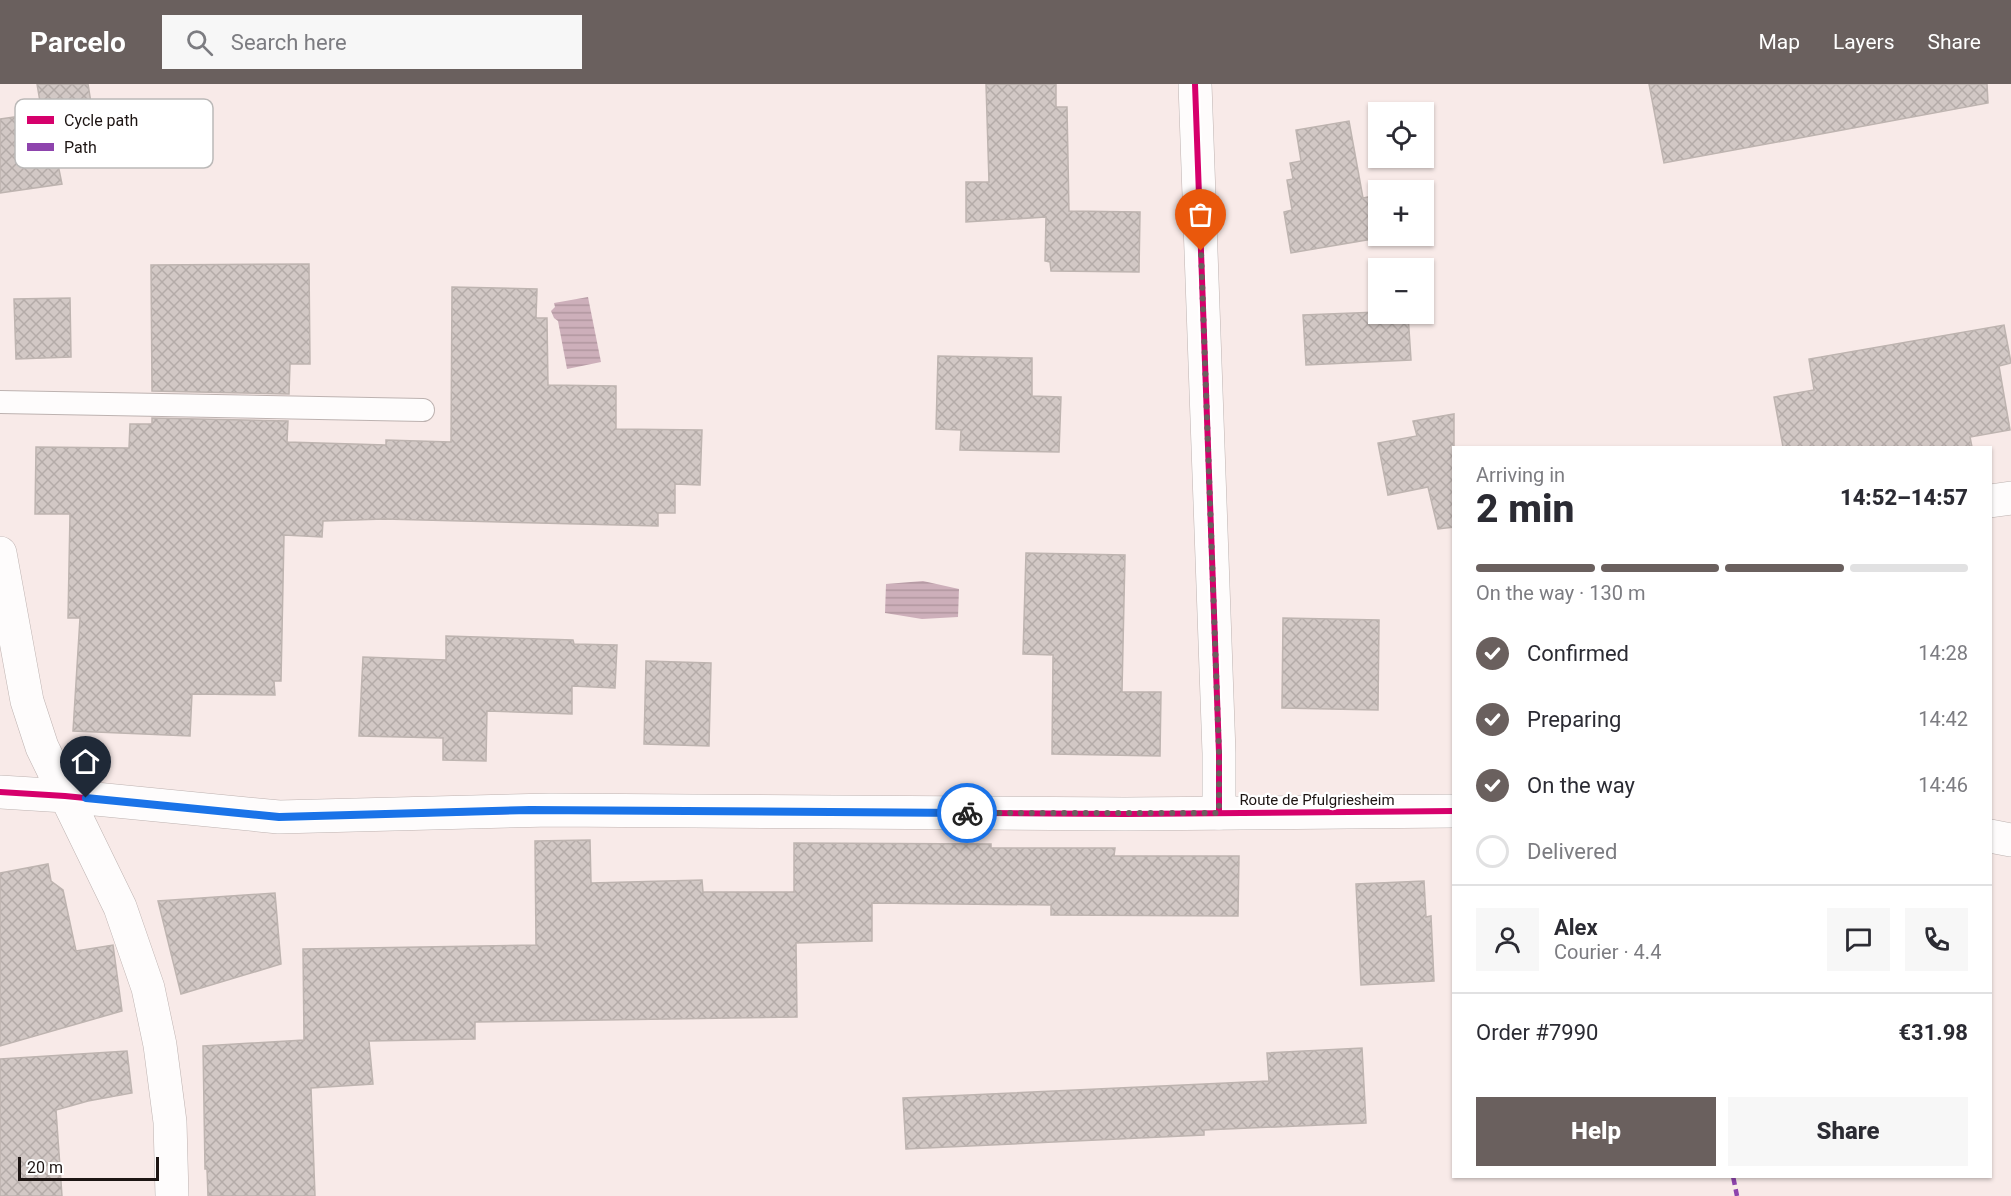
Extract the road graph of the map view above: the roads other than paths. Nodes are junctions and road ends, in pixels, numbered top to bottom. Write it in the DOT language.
graph roads {
  1 [pos="1195,84"];
  2 [pos="0,402"];
  3 [pos="423,410"];
  4 [pos="2011,498"];
  5 [pos="1992,501"];
  6 [pos="0,554"];
  7 [pos="0,792"];
  8 [pos="65,796"];
  9 [pos="1452,811"];
  10 [pos="1219,813"];
  11 [pos="1992,836"];
  12 [pos="2011,840"];
  13 [pos="172,1196"];
  1 -- 10 [label="street"];
  2 -- 3 [label="lane"];
  4 -- 5 [label="street"];
  6 -- 8 [label="street"];
  7 -- 8 [label="street, Route de Pfulgriesheim"];
  8 -- 10 [label="street, Route de Pfulgriesheim"];
  8 -- 13 [label="street"];
  9 -- 10 [label="street, Route de Pfulgriesheim"];
  11 -- 12 [label="street"];
}
